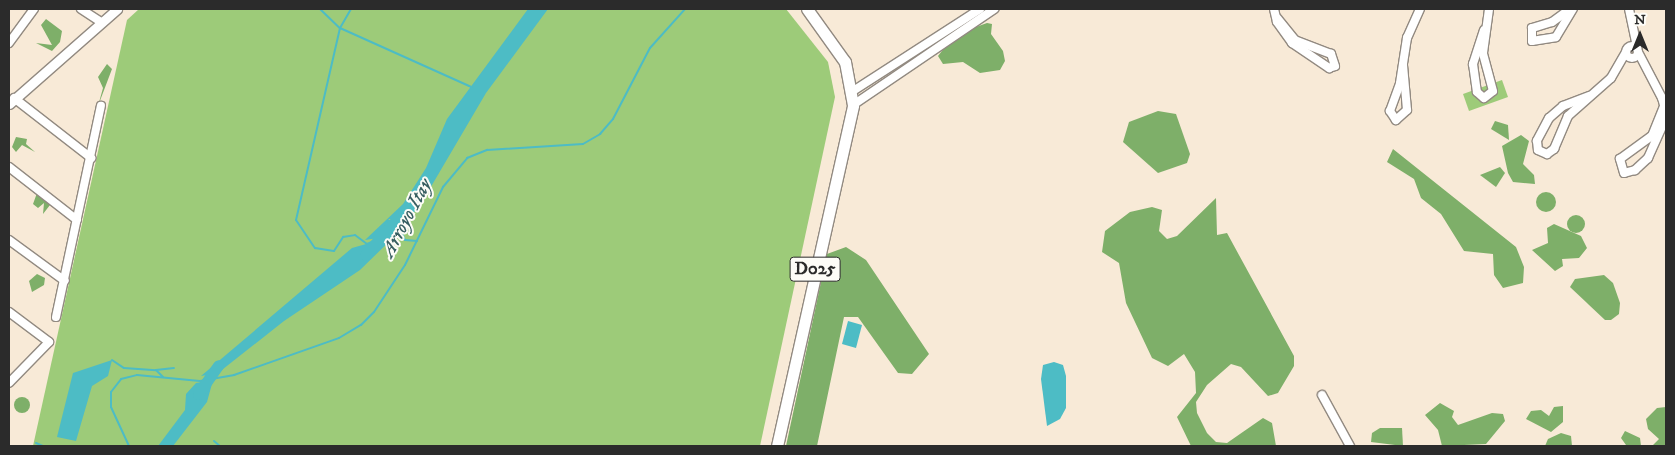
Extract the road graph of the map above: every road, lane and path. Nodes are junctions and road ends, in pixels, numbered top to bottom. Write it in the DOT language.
graph roads {
  1 [pos="34,9"];
  2 [pos="81,9"];
  3 [pos="117,9"];
  4 [pos="807,9"];
  5 [pos="980,9"];
  6 [pos="994,9"];
  7 [pos="1274,9"];
  8 [pos="1420,9"];
  9 [pos="1489,9"];
  10 [pos="1571,9"];
  11 [pos="1629,9"];
  12 [pos="1277,18"];
  13 [pos="101,22"];
  14 [pos="1484,30"];
  15 [pos="9,43"];
  16 [pos="1632,52"];
  17 [pos="1403,65"];
  18 [pos="852,91"];
  19 [pos="1589,96"];
  20 [pos="11,101"];
  21 [pos="853,105"];
  22 [pos="101,106"];
  23 [pos="1664,107"];
  24 [pos="91,158"];
  25 [pos="9,167"];
  26 [pos="77,220"];
  27 [pos="9,240"];
  28 [pos="65,281"];
  29 [pos="9,312"];
  30 [pos="56,318"];
  31 [pos="9,383"];
  32 [pos="1322,395"];
  33 [pos="777,446"];
  34 [pos="1350,446"];
  1 -- 15 [label="street"];
  2 -- 13 [label="street"];
  3 -- 13 [label="street"];
  4 -- 18 [label="main road, D025"];
  5 -- 18 [label="street"];
  6 -- 21 [label="street"];
  7 -- 12 [label="street"];
  8 -- 17 [label="street"];
  9 -- 14 [label="street"];
  10 -- 10 [label="street"];
  11 -- 16 [label="street"];
  12 -- 12 [label="street"];
  13 -- 20 [label="street"];
  14 -- 14 [label="street"];
  16 -- 19 [label="street"];
  16 -- 23 [label="street"];
  17 -- 17 [label="street"];
  18 -- 21 [label="main road, D025"];
  19 -- 19 [label="street"];
  20 -- 24 [label="street"];
  21 -- 33 [label="main road, D025"];
  22 -- 24 [label="street"];
  23 -- 23 [label="street"];
  24 -- 26 [label="street"];
  25 -- 26 [label="street"];
  26 -- 28 [label="street"];
  27 -- 28 [label="street"];
  28 -- 30 [label="street"];
  29 -- 31 [label="street"];
  32 -- 34 [label="street"];
}
